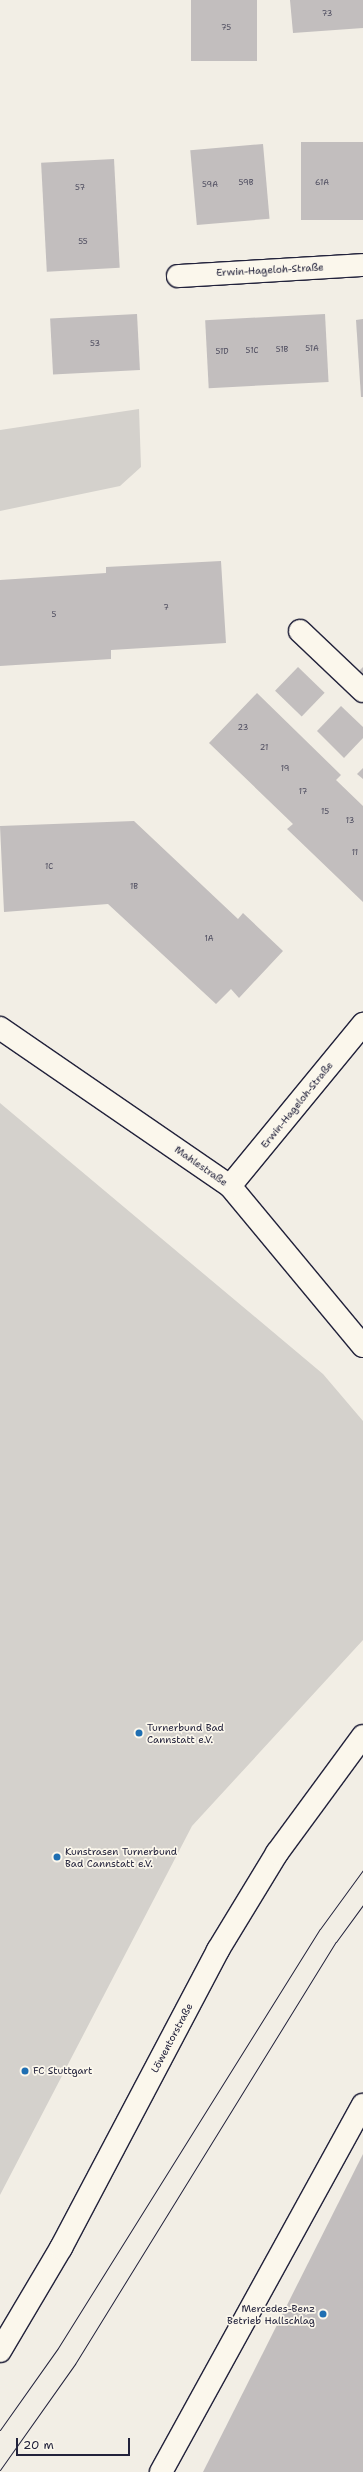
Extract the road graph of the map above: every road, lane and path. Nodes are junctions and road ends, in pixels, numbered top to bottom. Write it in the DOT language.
graph roads {
  1 [pos="363,265"];
  2 [pos="178,276"];
  3 [pos="300,631"];
  4 [pos="363,691"];
  5 [pos="363,1024"];
  6 [pos="1,1031"];
  7 [pos="230,1186"];
  8 [pos="363,1346"];
  9 [pos="363,1736"];
  10 [pos="363,2105"];
  11 [pos="0,2351"];
  12 [pos="161,2472"];
  1 -- 2 [label="main road, Erwin-Hageloh-Straße"];
  3 -- 4 [label="main road"];
  5 -- 7 [label="main road, Erwin-Hageloh-Straße"];
  6 -- 7 [label="main road, Mahlestraße"];
  7 -- 8 [label="main road, Mahlestraße"];
  9 -- 11 [label="main road, Löwentorstraße"];
  10 -- 12 [label="main road"];
}
